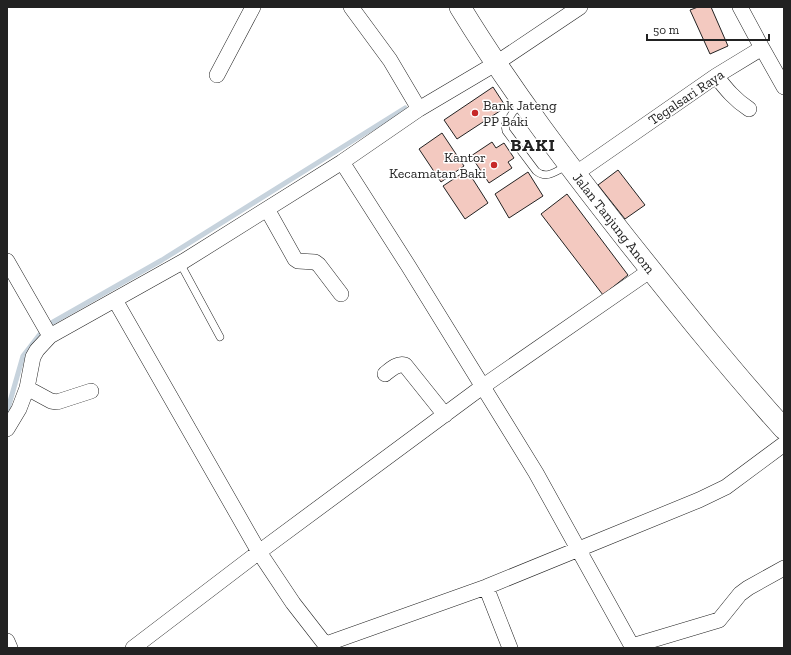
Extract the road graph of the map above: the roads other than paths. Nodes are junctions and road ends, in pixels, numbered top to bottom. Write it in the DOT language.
graph roads {
  1 [pos="252,7"];
  2 [pos="351,7"];
  3 [pos="460,7"];
  4 [pos="580,7"];
  5 [pos="740,7"];
  6 [pos="762,48"];
  7 [pos="495,64"];
  8 [pos="218,75"];
  9 [pos="716,76"];
  10 [pos="784,87"];
  11 [pos="523,103"];
  12 [pos="419,109"];
  13 [pos="749,109"];
  14 [pos="342,162"];
  15 [pos="572,170"];
  16 [pos="267,209"];
  17 [pos="7,261"];
  18 [pos="180,264"];
  19 [pos="651,270"];
  20 [pos="341,294"];
  21 [pos="115,300"];
  22 [pos="47,331"];
  23 [pos="220,337"];
  24 [pos="385,374"];
  25 [pos="28,388"];
  26 [pos="482,388"];
  27 [pos="91,391"];
  28 [pos="444,415"];
  29 [pos="7,429"];
  30 [pos="784,429"];
  31 [pos="784,444"];
  32 [pos="579,550"];
  33 [pos="259,552"];
  34 [pos="784,568"];
  35 [pos="486,587"];
  36 [pos="7,641"];
  37 [pos="327,646"];
  38 [pos="632,647"];
  39 [pos="10,648"];
  40 [pos="133,648"];
  41 [pos="510,648"];
  1 -- 8 [label="street"];
  2 -- 12 [label="street"];
  3 -- 7 [label="main road, Jalan Tanjung Anom"];
  4 -- 7 [label="street"];
  5 -- 6 [label="street"];
  6 -- 9 [label="street, Tegalsari Raya"];
  6 -- 10 [label="street"];
  7 -- 11 [label="main road, Jalan Tanjung Anom"];
  7 -- 12 [label="street"];
  9 -- 13 [label="street"];
  9 -- 15 [label="street, Tegalsari Raya"];
  11 -- 15 [label="main road, Jalan Tanjung Anom"];
  11 -- 15 [label="lane"];
  12 -- 14 [label="street"];
  14 -- 16 [label="street"];
  14 -- 26 [label="street"];
  15 -- 19 [label="main road, Jalan Tanjung Anom"];
  16 -- 18 [label="street"];
  16 -- 20 [label="street"];
  17 -- 22 [label="street"];
  18 -- 21 [label="street"];
  18 -- 23 [label="lane"];
  19 -- 26 [label="street"];
  19 -- 30 [label="main road, Jalan Tanjung Anom"];
  21 -- 22 [label="street"];
  21 -- 33 [label="street"];
  22 -- 25 [label="street"];
  24 -- 28 [label="street"];
  25 -- 27 [label="street"];
  25 -- 29 [label="street"];
  26 -- 28 [label="street"];
  26 -- 32 [label="street"];
  28 -- 33 [label="street"];
  31 -- 32 [label="street"];
  32 -- 35 [label="street"];
  32 -- 38 [label="street"];
  33 -- 37 [label="street"];
  33 -- 40 [label="street"];
  34 -- 38 [label="street"];
  35 -- 37 [label="street"];
  35 -- 41 [label="street"];
  36 -- 39 [label="street"];
}
